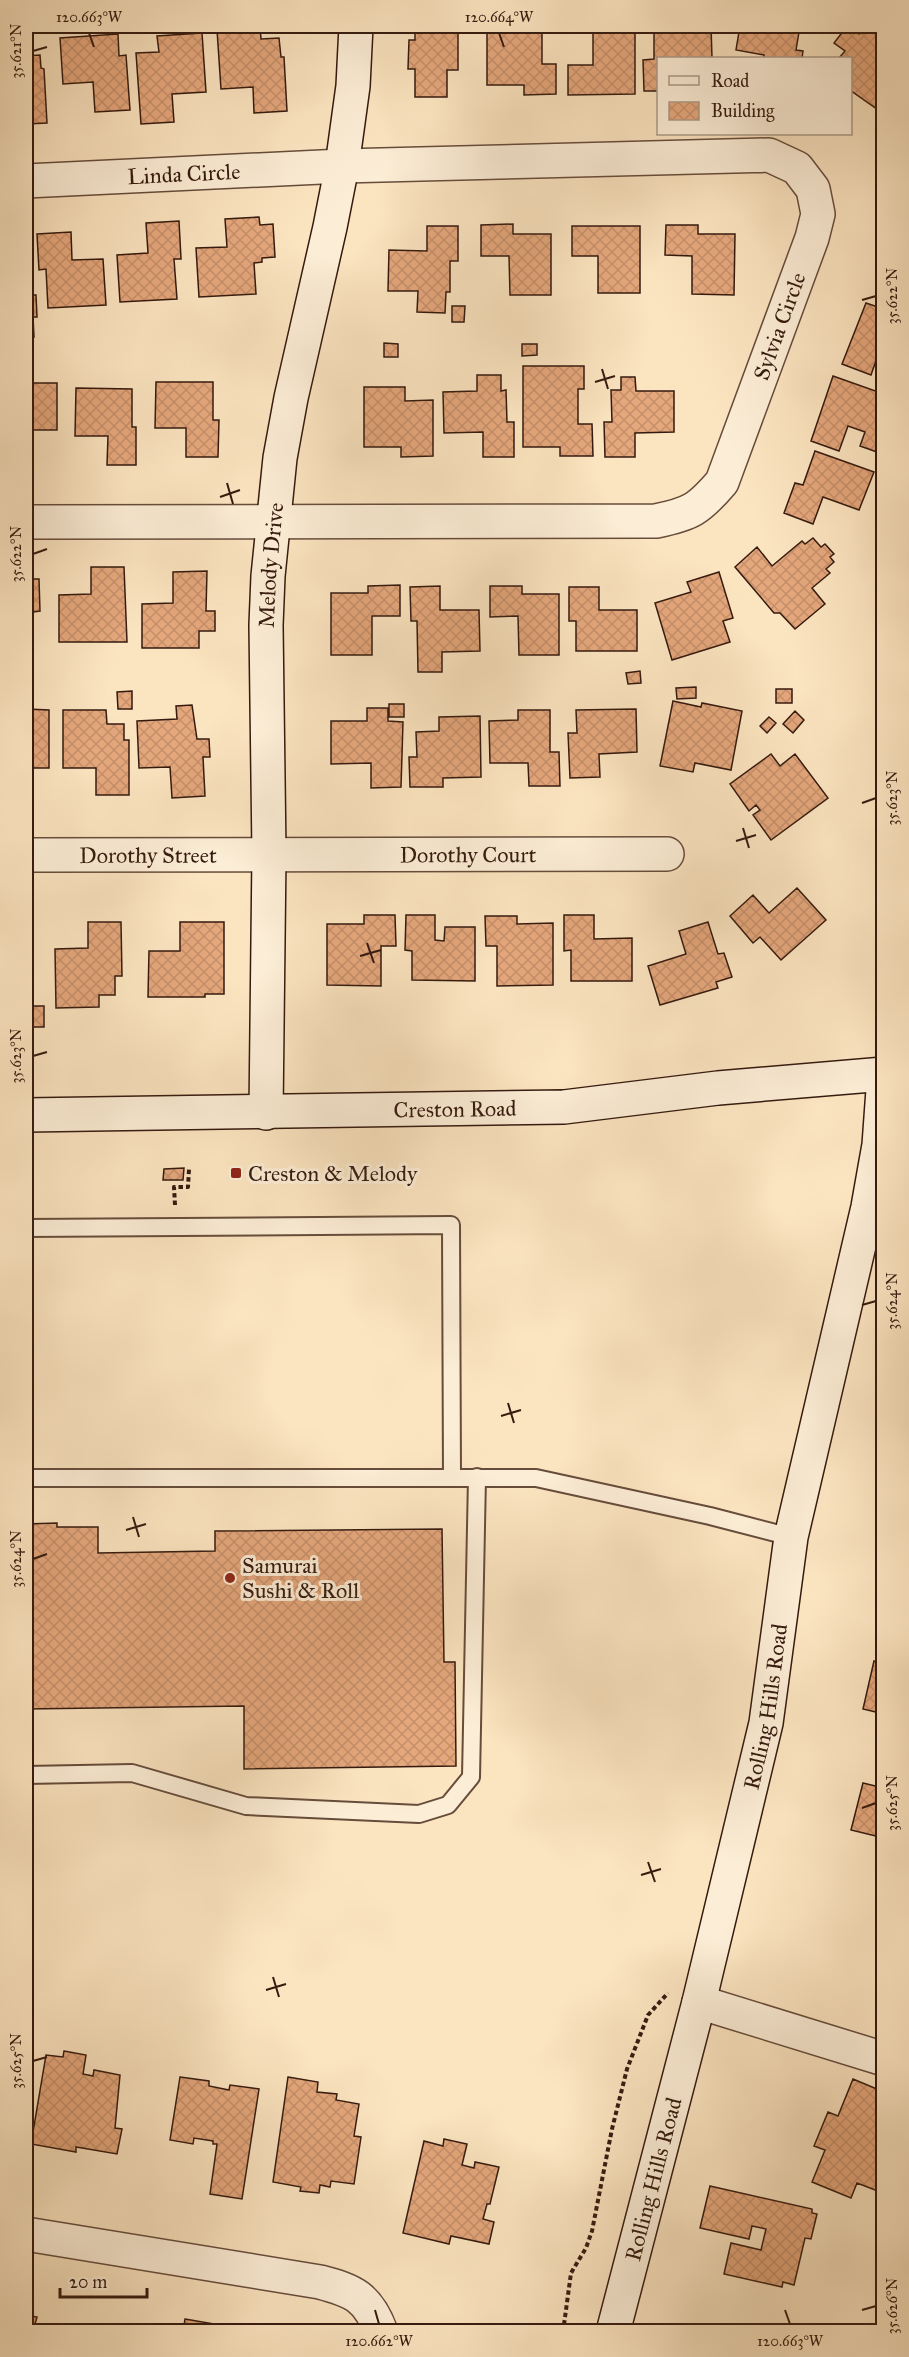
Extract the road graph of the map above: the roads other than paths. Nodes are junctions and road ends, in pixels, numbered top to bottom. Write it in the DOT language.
graph roads {
  1 [pos="356,26"];
  2 [pos="342,166"];
  3 [pos="26,180"];
  4 [pos="26,522"];
  5 [pos="273,523"];
  6 [pos="269,854"];
  7 [pos="667,854"];
  8 [pos="26,855"];
  9 [pos="884,1075"];
  10 [pos="266,1113"];
  11 [pos="26,1115"];
  12 [pos="26,1228"];
  13 [pos="452,1477"];
  14 [pos="477,1477"];
  15 [pos="26,1478"];
  16 [pos="791,1537"];
  17 [pos="26,1775"];
  18 [pos="686,1995"];
  19 [pos="884,2059"];
  20 [pos="26,2234"];
  21 [pos="381,2331"];
  22 [pos="613,2331"];
  1 -- 2 [label="street, Melody Drive"];
  2 -- 3 [label="street, Linda Circle"];
  2 -- 5 [label="street, Melody Drive"];
  2 -- 5 [label="street, Sylvia Circle"];
  4 -- 5 [label="street"];
  5 -- 6 [label="street, Melody Drive"];
  6 -- 7 [label="street, Dorothy Court"];
  6 -- 8 [label="street, Dorothy Street"];
  6 -- 10 [label="street, Melody Drive"];
  9 -- 10 [label="street, Creston Road"];
  9 -- 16 [label="street, Rolling Hills Road"];
  10 -- 11 [label="street, Creston Road"];
  12 -- 13 [label="lane"];
  13 -- 14 [label="lane"];
  13 -- 15 [label="lane"];
  14 -- 16 [label="lane"];
  14 -- 17 [label="lane"];
  16 -- 18 [label="street, Rolling Hills Road"];
  18 -- 19 [label="street"];
  18 -- 22 [label="street, Rolling Hills Road"];
  20 -- 21 [label="street"];
}
